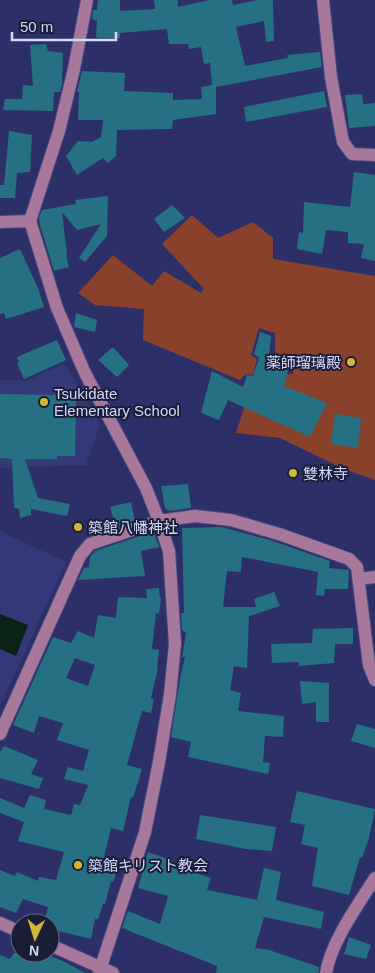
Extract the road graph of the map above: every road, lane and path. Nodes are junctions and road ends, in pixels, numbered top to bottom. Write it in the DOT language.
graph roads {
  1 [pos="87,0"];
  2 [pos="324,0"];
  3 [pos="375,155"];
  4 [pos="0,222"];
  5 [pos="30,222"];
  6 [pos="159,521"];
  7 [pos="375,577"];
  8 [pos="359,579"];
  9 [pos="375,680"];
  10 [pos="0,734"];
  11 [pos="375,878"];
  12 [pos="60,951"];
  13 [pos="100,971"];
  14 [pos="113,973"];
  15 [pos="326,973"];
  1 -- 5 [label="street"];
  2 -- 3 [label="street"];
  4 -- 5 [label="street"];
  5 -- 6 [label="street"];
  6 -- 8 [label="street"];
  6 -- 10 [label="street"];
  6 -- 13 [label="street"];
  7 -- 8 [label="street"];
  8 -- 9 [label="street"];
  11 -- 15 [label="street"];
  12 -- 13 [label="street"];
  13 -- 14 [label="street"];
}
